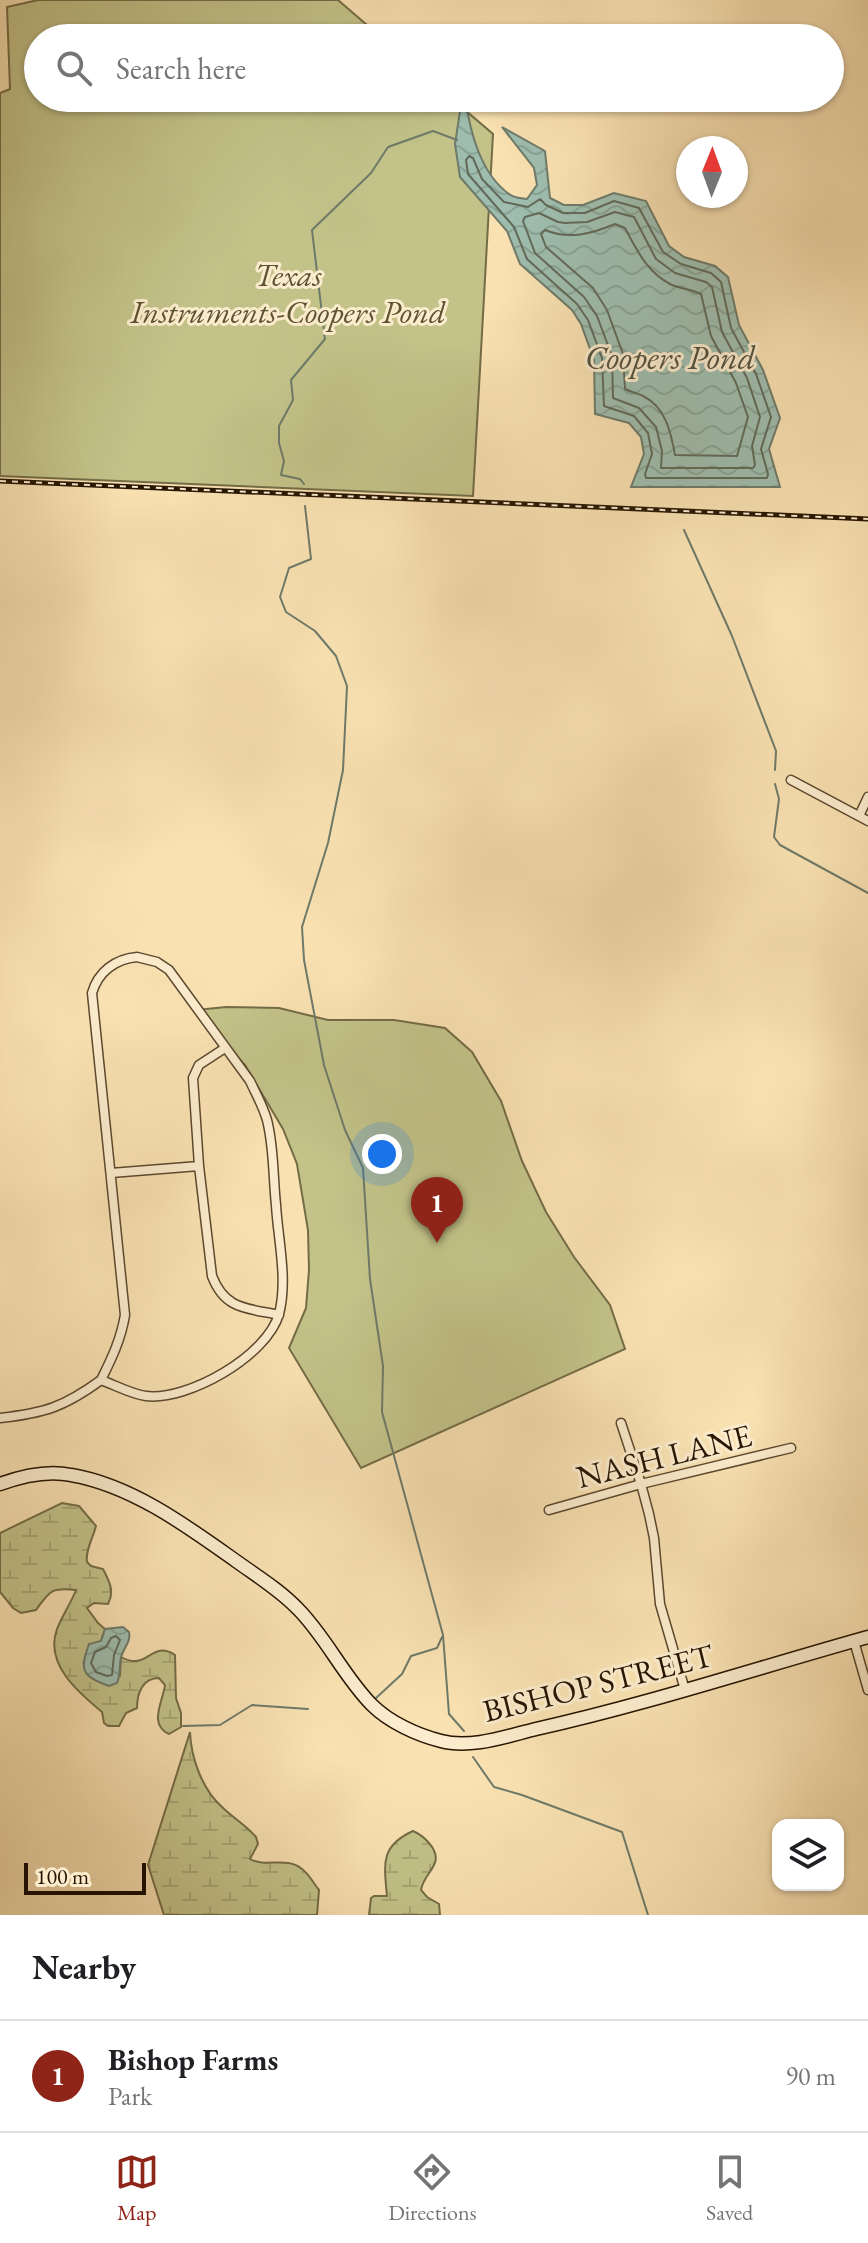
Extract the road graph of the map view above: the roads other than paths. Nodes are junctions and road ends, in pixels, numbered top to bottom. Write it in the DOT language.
graph roads {
  1 [pos="791,780"];
  2 [pos="868,797"];
  3 [pos="864,818"];
  4 [pos="225,1048"];
  5 [pos="199,1166"];
  6 [pos="111,1173"];
  7 [pos="279,1315"];
  8 [pos="101,1380"];
  9 [pos="0,1418"];
  10 [pos="621,1423"];
  11 [pos="791,1448"];
  12 [pos="0,1484"];
  13 [pos="641,1484"];
  14 [pos="549,1510"];
  15 [pos="868,1637"];
  16 [pos="854,1641"];
  17 [pos="685,1690"];
  18 [pos="868,1690"];
  1 -- 3 [label="street"];
  2 -- 3 [label="street"];
  4 -- 5 [label="street"];
  4 -- 6 [label="street"];
  4 -- 7 [label="street"];
  5 -- 6 [label="street"];
  5 -- 7 [label="street"];
  6 -- 8 [label="street"];
  7 -- 8 [label="street"];
  8 -- 9 [label="street"];
  10 -- 13 [label="street"];
  11 -- 13 [label="street, NASH LANE"];
  12 -- 17 [label="street, BISHOP STREET"];
  13 -- 14 [label="street, NASH LANE"];
  13 -- 17 [label="street"];
  15 -- 16 [label="street, BISHOP STREET"];
  16 -- 17 [label="street, BISHOP STREET"];
  16 -- 18 [label="street"];
}
